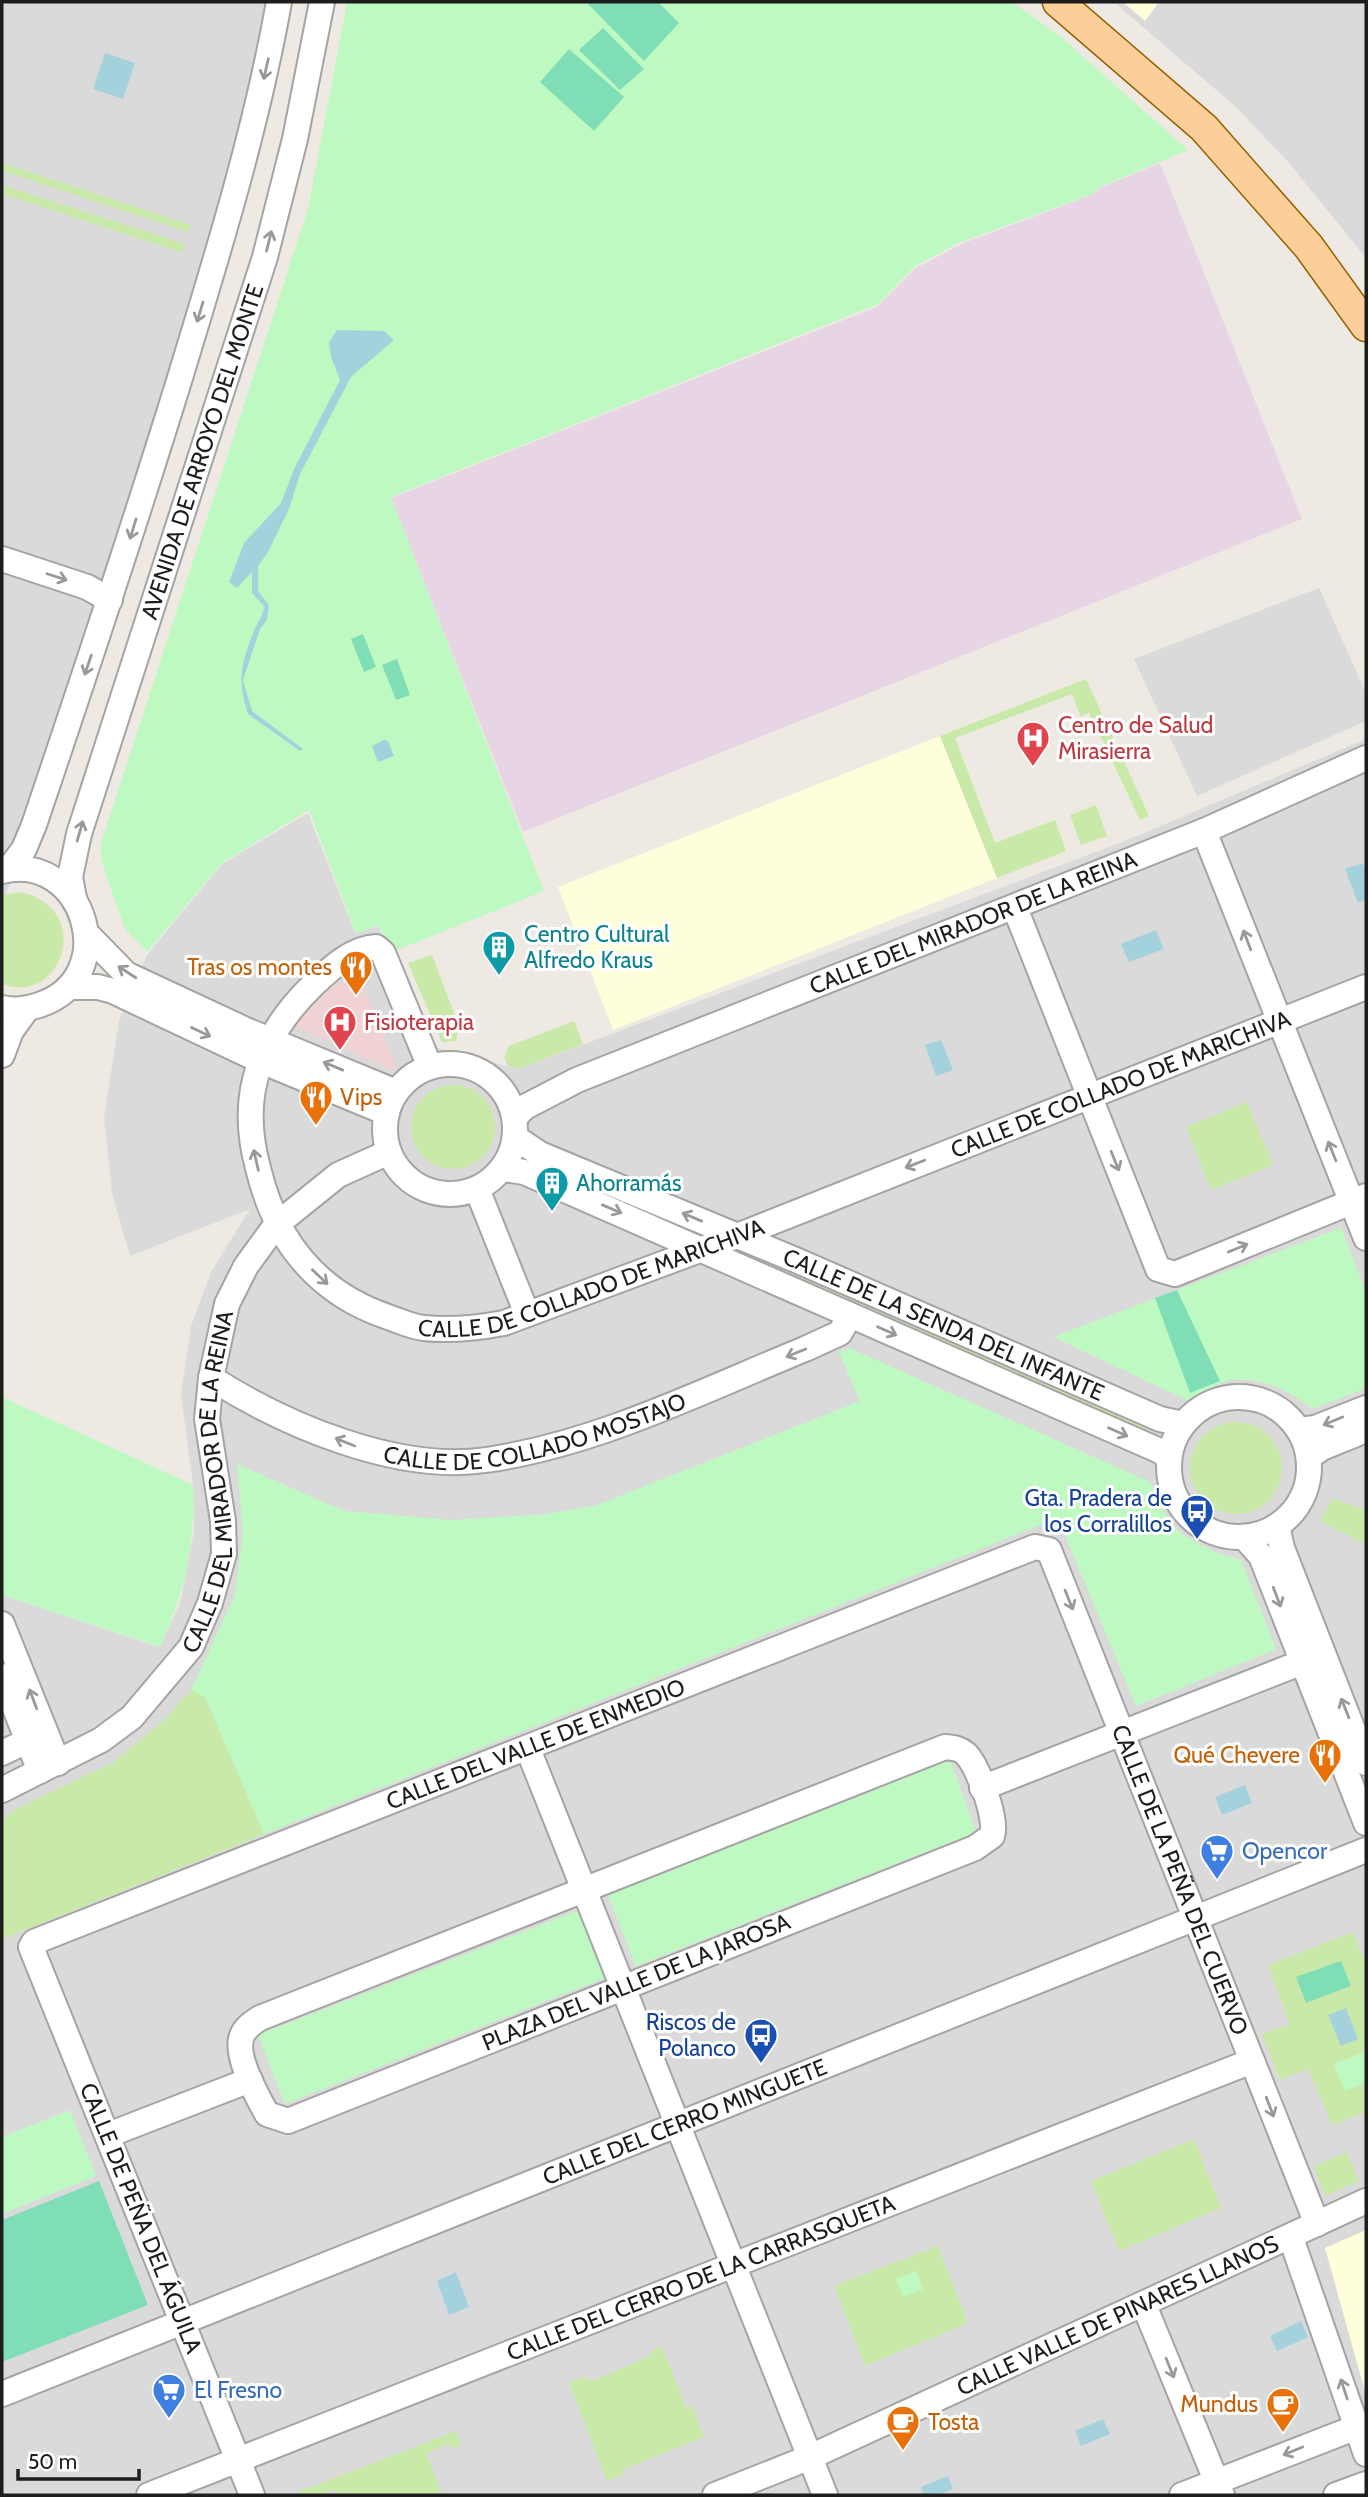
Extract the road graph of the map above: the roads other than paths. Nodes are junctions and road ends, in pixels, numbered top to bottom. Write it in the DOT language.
graph roads {
  1 [pos="279,2"];
  2 [pos="322,2"];
  3 [pos="1058,2"];
  4 [pos="1084,2"];
  5 [pos="1366,297"];
  6 [pos="1366,326"];
  7 [pos="2,559"];
  8 [pos="110,600"];
  9 [pos="1366,758"];
  10 [pos="1204,831"];
  11 [pos="6,870"];
  12 [pos="74,898"];
  13 [pos="1015,908"];
  14 [pos="87,934"];
  15 [pos="69,987"];
  16 [pos="1366,987"];
  17 [pos="2,1008"];
  18 [pos="27,1009"];
  19 [pos="1279,1021"];
  20 [pos="265,1050"];
  21 [pos="2,1055"];
  22 [pos="430,1067"];
  23 [pos="577,1080"];
  24 [pos="502,1089"];
  25 [pos="1090,1097"];
  26 [pos="392,1103"];
  27 [pos="515,1127"];
  28 [pos="389,1152"];
  29 [pos="503,1169"];
  30 [pos="477,1189"];
  31 [pos="1359,1199"];
  32 [pos="276,1225"];
  33 [pos="737,1236"];
  34 [pos="1366,1238"];
  35 [pos="704,1248"];
  36 [pos="527,1314"];
  37 [pos="850,1315"];
  38 [pos="211,1378"];
  39 [pos="1366,1408"];
  40 [pos="1183,1424"];
  41 [pos="1299,1430"];
  42 [pos="1366,1430"];
  43 [pos="1309,1457"];
  44 [pos="1169,1458"];
  45 [pos="1277,1526"];
  46 [pos="1245,1538"];
  47 [pos="1035,1547"];
  48 [pos="2,1624"];
  49 [pos="1313,1658"];
  50 [pos="2,1676"];
  51 [pos="1123,1732"];
  52 [pos="29,1740"];
  53 [pos="528,1749"];
  54 [pos="2,1753"];
  55 [pos="1366,1763"];
  56 [pos="49,1767"];
  57 [pos="982,1788"];
  58 [pos="2,1790"];
  59 [pos="1366,1823"];
  60 [pos="1366,1850"];
  61 [pos="585,1890"];
  62 [pos="1197,1918"];
  63 [pos="34,1941"];
  64 [pos="624,1987"];
  65 [pos="1252,2060"];
  66 [pos="250,2080"];
  67 [pos="678,2125"];
  68 [pos="108,2135"];
  69 [pos="1366,2201"];
  70 [pos="1317,2224"];
  71 [pos="1290,2238"];
  72 [pos="734,2265"];
  73 [pos="1144,2305"];
  74 [pos="183,2322"];
  75 [pos="2,2394"];
  76 [pos="1357,2427"];
  77 [pos="1366,2454"];
  78 [pos="808,2458"];
  79 [pos="238,2460"];
  80 [pos="1366,2484"];
  81 [pos="1219,2489"];
  82 [pos="149,2495"];
  83 [pos="252,2495"];
  84 [pos="716,2495"];
  85 [pos="825,2495"];
  86 [pos="1182,2495"];
  87 [pos="1336,2495"];
  1 -- 8 [label="street, AVENIDA DE ARROYO DEL MONTE, one-way"];
  12 -- 2 [label="street, AVENIDA DE ARROYO DEL MONTE, one-way"];
  3 -- 6 [label="main road"];
  4 -- 5 [label="main road"];
  7 -- 8 [label="street, one-way"];
  8 -- 11 [label="street, AVENIDA DE ARROYO DEL MONTE, one-way"];
  9 -- 10 [label="street, CALLE DEL MIRADOR DE LA REINA"];
  10 -- 13 [label="street, CALLE DEL MIRADOR DE LA REINA"];
  19 -- 10 [label="street, one-way"];
  11 -- 12 [label="street"];
  12 -- 14 [label="street"];
  13 -- 23 [label="street, CALLE DEL MIRADOR DE LA REINA"];
  13 -- 25 [label="street"];
  14 -- 15 [label="street"];
  20 -- 14 [label="street, one-way"];
  15 -- 18 [label="street"];
  15 -- 20 [label="street, one-way"];
  16 -- 19 [label="street, CALLE DE COLLADO DE MARICHIVA"];
  17 -- 18 [label="street"];
  18 -- 21 [label="street"];
  19 -- 25 [label="street, CALLE DE COLLADO DE MARICHIVA"];
  31 -- 19 [label="street, one-way"];
  20 -- 22 [label="street, CALLE DE COLLADO DE MARICHIVA"];
  20 -- 26 [label="street"];
  32 -- 20 [label="street, CALLE DE COLLADO DE MARICHIVA, one-way"];
  22 -- 24 [label="street"];
  22 -- 26 [label="street"];
  23 -- 24 [label="street, CALLE DEL MIRADOR DE LA REINA"];
  23 -- 27 [label="street, CALLE DEL MIRADOR DE LA REINA"];
  24 -- 27 [label="street"];
  25 -- 31 [label="street, one-way"];
  25 -- 33 [label="street, CALLE DE COLLADO DE MARICHIVA, one-way"];
  26 -- 28 [label="street"];
  27 -- 29 [label="street"];
  33 -- 27 [label="street, CALLE DE LA SENDA DEL INFANTE, one-way"];
  28 -- 30 [label="street"];
  28 -- 32 [label="street, CALLE DEL MIRADOR DE LA REINA"];
  29 -- 30 [label="street"];
  29 -- 35 [label="street, CALLE DE LA SENDA DEL INFANTE, one-way"];
  30 -- 36 [label="street"];
  31 -- 34 [label="street"];
  32 -- 36 [label="street, CALLE DE COLLADO DE MARICHIVA, one-way"];
  32 -- 38 [label="street, CALLE DEL MIRADOR DE LA REINA"];
  33 -- 35 [label="street, CALLE DE COLLADO DE MARICHIVA"];
  33 -- 40 [label="street, CALLE DE LA SENDA DEL INFANTE"];
  35 -- 36 [label="street, CALLE DE COLLADO DE MARICHIVA"];
  35 -- 37 [label="street, CALLE DE LA SENDA DEL INFANTE"];
  37 -- 38 [label="street, CALLE DE COLLADO MOSTAJO, one-way"];
  37 -- 44 [label="street, CALLE DE LA SENDA DEL INFANTE, one-way"];
  38 -- 56 [label="street, CALLE DEL MIRADOR DE LA REINA"];
  39 -- 41 [label="street, one-way"];
  40 -- 41 [label="street"];
  40 -- 44 [label="street"];
  41 -- 43 [label="street"];
  42 -- 43 [label="street"];
  43 -- 45 [label="street"];
  44 -- 46 [label="street"];
  45 -- 46 [label="street"];
  45 -- 49 [label="street"];
  46 -- 49 [label="street, one-way"];
  47 -- 51 [label="street, CALLE DE LA PEÑA DEL CUERVO, one-way"];
  47 -- 53 [label="street, CALLE DEL VALLE DE ENMEDIO"];
  56 -- 48 [label="street, one-way"];
  49 -- 51 [label="street"];
  55 -- 49 [label="street, one-way"];
  49 -- 59 [label="street"];
  50 -- 52 [label="street"];
  51 -- 57 [label="street"];
  51 -- 62 [label="street, CALLE DE LA PEÑA DEL CUERVO"];
  52 -- 54 [label="street"];
  52 -- 56 [label="street"];
  53 -- 61 [label="street"];
  53 -- 63 [label="street, CALLE DEL VALLE DE ENMEDIO"];
  56 -- 58 [label="street, CALLE DEL MIRADOR DE LA REINA"];
  57 -- 61 [label="street, PLAZA DEL VALLE DE LA JAROSA"];
  57 -- 64 [label="street, PLAZA DEL VALLE DE LA JAROSA"];
  60 -- 62 [label="street, CALLE DEL CERRO MINGUETE"];
  61 -- 64 [label="street"];
  61 -- 66 [label="street, PLAZA DEL VALLE DE LA JAROSA"];
  62 -- 65 [label="street, CALLE DE LA PEÑA DEL CUERVO"];
  62 -- 67 [label="street, CALLE DEL CERRO MINGUETE"];
  63 -- 68 [label="street, CALLE DE PEÑA DEL ÁGUILA"];
  64 -- 66 [label="street, PLAZA DEL VALLE DE LA JAROSA"];
  64 -- 67 [label="street"];
  65 -- 70 [label="street, CALLE DE LA PEÑA DEL CUERVO, one-way"];
  65 -- 72 [label="street, CALLE DEL CERRO DE LA CARRASQUETA"];
  66 -- 68 [label="street"];
  67 -- 72 [label="street"];
  67 -- 74 [label="street, CALLE DEL CERRO MINGUETE"];
  68 -- 74 [label="street, CALLE DE PEÑA DEL ÁGUILA"];
  69 -- 70 [label="street, CALLE VALLE DE PINARES LLANOS"];
  70 -- 71 [label="street, CALLE VALLE DE PINARES LLANOS"];
  71 -- 73 [label="street, CALLE VALLE DE PINARES LLANOS"];
  76 -- 71 [label="street, one-way"];
  72 -- 78 [label="street"];
  72 -- 79 [label="street, CALLE DEL CERRO DE LA CARRASQUETA"];
  73 -- 78 [label="street, CALLE VALLE DE PINARES LLANOS"];
  73 -- 81 [label="street, one-way"];
  74 -- 75 [label="street, CALLE DEL CERRO MINGUETE"];
  74 -- 79 [label="street, CALLE DE PEÑA DEL ÁGUILA"];
  76 -- 77 [label="street"];
  76 -- 81 [label="street, one-way"];
  78 -- 84 [label="street, CALLE VALLE DE PINARES LLANOS"];
  78 -- 85 [label="street"];
  79 -- 82 [label="street, CALLE DEL CERRO DE LA CARRASQUETA"];
  79 -- 83 [label="street, CALLE DE PEÑA DEL ÁGUILA"];
  80 -- 87 [label="street"];
  81 -- 86 [label="street"];
}
